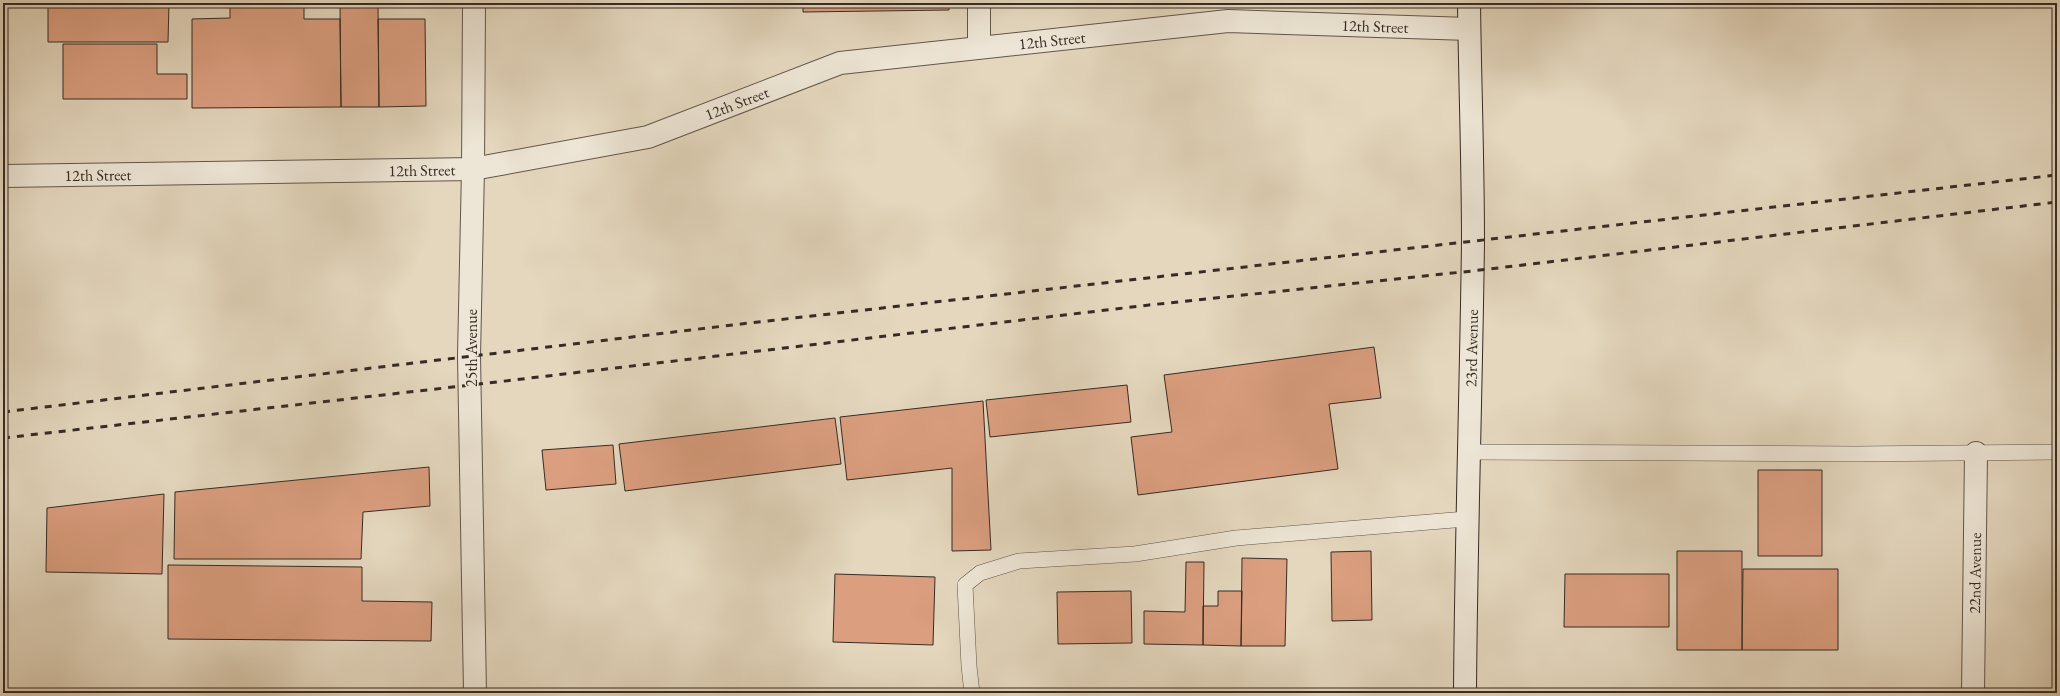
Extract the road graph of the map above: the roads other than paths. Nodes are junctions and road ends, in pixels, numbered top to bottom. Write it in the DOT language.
graph roads {
  1 [pos="474,3"];
  2 [pos="979,3"];
  3 [pos="1469,3"];
  4 [pos="1469,29"];
  5 [pos="979,47"];
  6 [pos="473,169"];
  7 [pos="3,176"];
  8 [pos="1470,452"];
  9 [pos="2057,452"];
  10 [pos="1976,453"];
  11 [pos="1466,520"];
  12 [pos="475,693"];
  13 [pos="972,693"];
  14 [pos="1466,693"];
  15 [pos="1973,693"];
  1 -- 6 [label="street, 25th Avenue"];
  2 -- 5 [label="street"];
  3 -- 4 [label="street, 23rd Avenue"];
  4 -- 5 [label="street, 12th Street"];
  4 -- 8 [label="street, 23rd Avenue"];
  5 -- 6 [label="street, 12th Street"];
  6 -- 7 [label="street, 12th Street"];
  6 -- 12 [label="street, 25th Avenue"];
  8 -- 10 [label="lane"];
  8 -- 11 [label="street, 23rd Avenue"];
  9 -- 10 [label="lane"];
  10 -- 15 [label="street, 22nd Avenue"];
  11 -- 13 [label="lane"];
  11 -- 14 [label="street, 23rd Avenue"];
}
